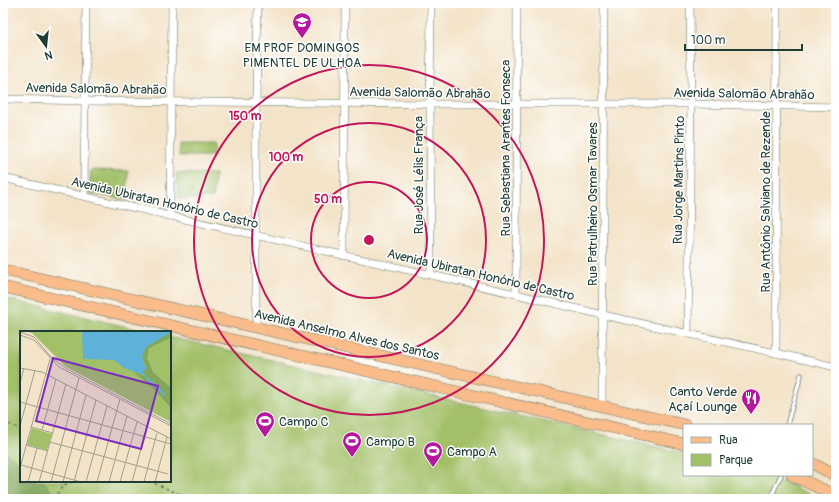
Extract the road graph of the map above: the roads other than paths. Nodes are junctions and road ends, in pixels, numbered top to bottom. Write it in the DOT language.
graph roads {
  1 [pos="86,3"];
  2 [pos="172,3"];
  3 [pos="258,3"];
  4 [pos="345,3"];
  5 [pos="430,3"];
  6 [pos="517,3"];
  7 [pos="604,3"];
  8 [pos="690,3"];
  9 [pos="777,3"];
  10 [pos="3,99"];
  11 [pos="86,101"];
  12 [pos="172,101"];
  13 [pos="256,102"];
  14 [pos="344,103"];
  15 [pos="430,104"];
  16 [pos="517,104"];
  17 [pos="691,104"];
  18 [pos="604,105"];
  19 [pos="777,105"];
  20 [pos="836,107"];
  21 [pos="3,178"];
  22 [pos="84,196"];
  23 [pos="170,216"];
  24 [pos="256,236"];
  25 [pos="344,256"];
  26 [pos="3,270"];
  27 [pos="431,275"];
  28 [pos="3,287"];
  29 [pos="516,294"];
  30 [pos="118,297"];
  31 [pos="142,302"];
  32 [pos="110,312"];
  33 [pos="603,315"];
  34 [pos="138,319"];
  35 [pos="256,328"];
  36 [pos="688,334"];
  37 [pos="776,353"];
  38 [pos="836,367"];
  39 [pos="800,375"];
  40 [pos="602,406"];
  41 [pos="788,424"];
  42 [pos="683,425"];
  43 [pos="683,444"];
  44 [pos="813,464"];
  45 [pos="781,476"];
  46 [pos="794,476"];
  47 [pos="836,476"];
  48 [pos="836,496"];
  49 [pos="770,499"];
  1 -- 11 [label="street"];
  2 -- 12 [label="street"];
  3 -- 13 [label="street"];
  4 -- 14 [label="street"];
  5 -- 15 [label="street, Rua José Lélis França"];
  6 -- 16 [label="street, Rua Sebastiana Arantes Fonseca"];
  7 -- 18 [label="street, Rua Patrulheiro Osmar Tavares"];
  8 -- 17 [label="street, Rua Jorge Martins Pinto"];
  9 -- 19 [label="street, Rua Antônio Salviano de Rezende"];
  10 -- 11 [label="street, Avenida Salomão Abrahão"];
  11 -- 12 [label="street, Avenida Salomão Abrahão"];
  11 -- 22 [label="street"];
  12 -- 13 [label="street, Avenida Salomão Abrahão"];
  12 -- 23 [label="street"];
  13 -- 14 [label="street, Avenida Salomão Abrahão"];
  13 -- 24 [label="street"];
  14 -- 15 [label="street, Avenida Salomão Abrahão"];
  14 -- 25 [label="street"];
  15 -- 16 [label="street, Avenida Salomão Abrahão"];
  15 -- 27 [label="street, Rua José Lélis França"];
  16 -- 18 [label="street, Avenida Salomão Abrahão"];
  16 -- 29 [label="street, Rua Sebastiana Arantes Fonseca"];
  17 -- 18 [label="street, Avenida Salomão Abrahão"];
  17 -- 19 [label="street, Avenida Salomão Abrahão"];
  17 -- 36 [label="street, Rua Jorge Martins Pinto"];
  18 -- 33 [label="street, Rua Patrulheiro Osmar Tavares"];
  19 -- 20 [label="street, Avenida Salomão Abrahão"];
  19 -- 37 [label="street, Rua Antônio Salviano de Rezende"];
  21 -- 22 [label="street, Avenida Ubiratan Honório de Castro"];
  22 -- 23 [label="street, Avenida Ubiratan Honório de Castro"];
  23 -- 24 [label="street, Avenida Ubiratan Honório de Castro"];
  24 -- 25 [label="street, Avenida Ubiratan Honório de Castro"];
  24 -- 35 [label="street"];
  25 -- 27 [label="street, Avenida Ubiratan Honório de Castro"];
  26 -- 30 [label="main road, Avenida Anselmo Alves dos Santos"];
  27 -- 29 [label="street, Avenida Ubiratan Honório de Castro"];
  28 -- 32 [label="main road"];
  29 -- 33 [label="street, Avenida Ubiratan Honório de Castro"];
  30 -- 31 [label="main road, Avenida Anselmo Alves dos Santos"];
  30 -- 32 [label="main road"];
  31 -- 34 [label="main road"];
  31 -- 35 [label="main road, Avenida Anselmo Alves dos Santos"];
  32 -- 34 [label="main road"];
  33 -- 36 [label="street, Avenida Ubiratan Honório de Castro"];
  33 -- 40 [label="street, Rua Patrulheiro Osmar Tavares"];
  34 -- 43 [label="main road"];
  35 -- 40 [label="main road, Avenida Anselmo Alves dos Santos"];
  36 -- 37 [label="street, Avenida Ubiratan Honório de Castro"];
  37 -- 38 [label="street, Avenida Ubiratan Honório de Castro"];
  39 -- 41 [label="lane"];
  40 -- 42 [label="main road, Avenida Anselmo Alves dos Santos"];
  44 -- 47 [label="main road"];
  45 -- 49 [label="lane"];
  46 -- 48 [label="main road"];
}
